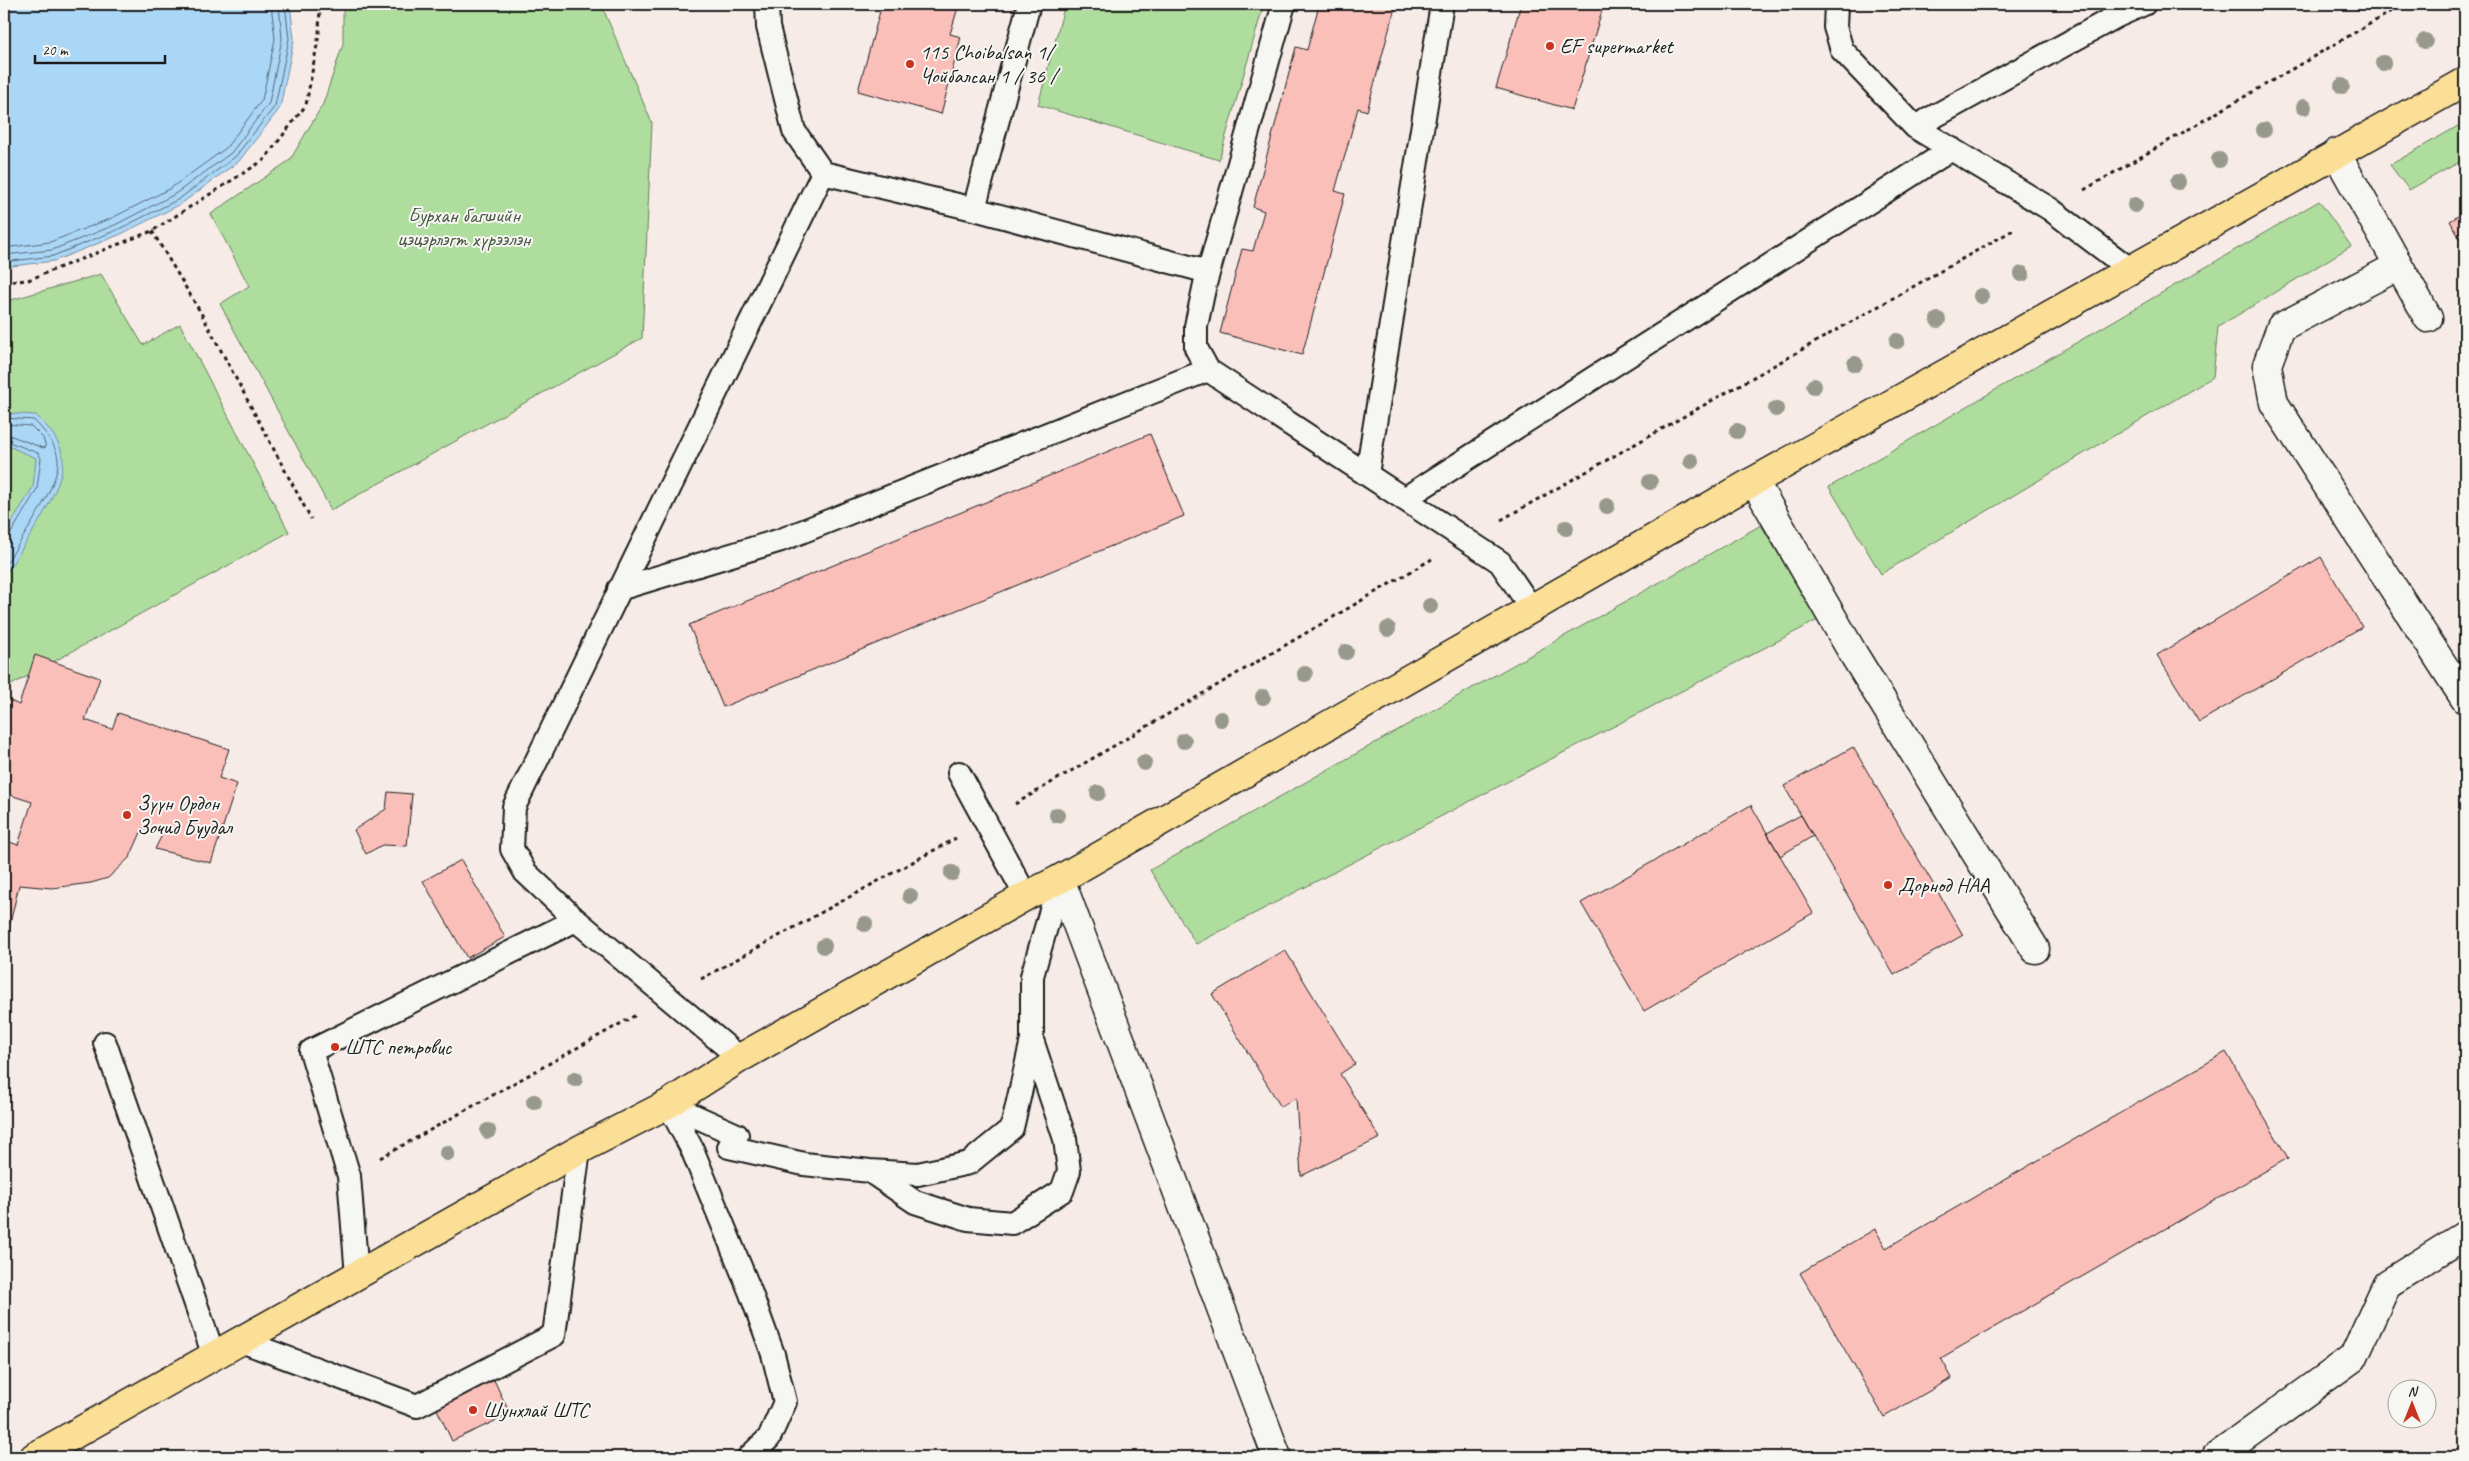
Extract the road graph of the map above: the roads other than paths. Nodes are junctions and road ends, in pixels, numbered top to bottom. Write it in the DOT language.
graph roads {
  1 [pos="767,4"];
  2 [pos="1029,4"];
  3 [pos="1284,4"];
  4 [pos="1442,4"];
  5 [pos="1836,4"];
  6 [pos="2144,4"];
  7 [pos="2114,10"];
  8 [pos="2465,82"];
  9 [pos="1915,127"];
  10 [pos="1952,149"];
  11 [pos="2336,153"];
  12 [pos="823,173"];
  13 [pos="974,210"];
  14 [pos="2398,266"];
  15 [pos="2131,270"];
  16 [pos="1208,272"];
  17 [pos="2428,318"];
  18 [pos="1208,370"];
  19 [pos="1367,474"];
  20 [pos="1754,481"];
  21 [pos="1404,499"];
  22 [pos="619,590"];
  23 [pos="1532,609"];
  24 [pos="2465,699"];
  25 [pos="958,773"];
  26 [pos="1060,879"];
  27 [pos="1026,896"];
  28 [pos="576,920"];
  29 [pos="2036,949"];
  30 [pos="1032,1040"];
  31 [pos="105,1043"];
  32 [pos="740,1058"];
  33 [pos="668,1104"];
  34 [pos="579,1150"];
  35 [pos="870,1171"];
  36 [pos="2465,1235"];
  37 [pos="357,1276"];
  38 [pos="241,1341"];
  39 [pos="214,1356"];
  40 [pos="46,1454"];
  41 [pos="749,1457"];
  42 [pos="1277,1457"];
  43 [pos="2216,1457"];
  1 -- 12 [label="lane"];
  2 -- 13 [label="lane"];
  3 -- 16 [label="lane"];
  4 -- 19 [label="lane"];
  5 -- 9 [label="lane"];
  6 -- 7 [label="lane"];
  7 -- 9 [label="lane"];
  8 -- 11 [label="highway"];
  9 -- 10 [label="lane"];
  10 -- 15 [label="lane"];
  10 -- 21 [label="lane"];
  11 -- 14 [label="street"];
  11 -- 15 [label="highway"];
  12 -- 13 [label="lane"];
  12 -- 22 [label="lane"];
  13 -- 16 [label="lane"];
  14 -- 17 [label="street"];
  14 -- 24 [label="street"];
  15 -- 20 [label="highway"];
  16 -- 18 [label="lane"];
  18 -- 19 [label="lane"];
  18 -- 22 [label="lane"];
  19 -- 21 [label="lane"];
  20 -- 23 [label="highway"];
  20 -- 29 [label="street"];
  21 -- 23 [label="lane"];
  22 -- 28 [label="lane"];
  23 -- 26 [label="highway"];
  25 -- 27 [label="lane"];
  26 -- 27 [label="highway"];
  26 -- 30 [label="lane"];
  26 -- 42 [label="street"];
  27 -- 32 [label="highway"];
  28 -- 32 [label="lane"];
  28 -- 37 [label="lane"];
  30 -- 35 [label="lane"];
  30 -- 35 [label="lane"];
  31 -- 39 [label="lane"];
  32 -- 33 [label="highway"];
  33 -- 34 [label="highway"];
  33 -- 35 [label="lane"];
  33 -- 41 [label="lane"];
  34 -- 37 [label="highway"];
  34 -- 38 [label="lane"];
  36 -- 43 [label="street"];
  37 -- 38 [label="highway"];
  38 -- 39 [label="highway"];
  39 -- 40 [label="highway"];
}
